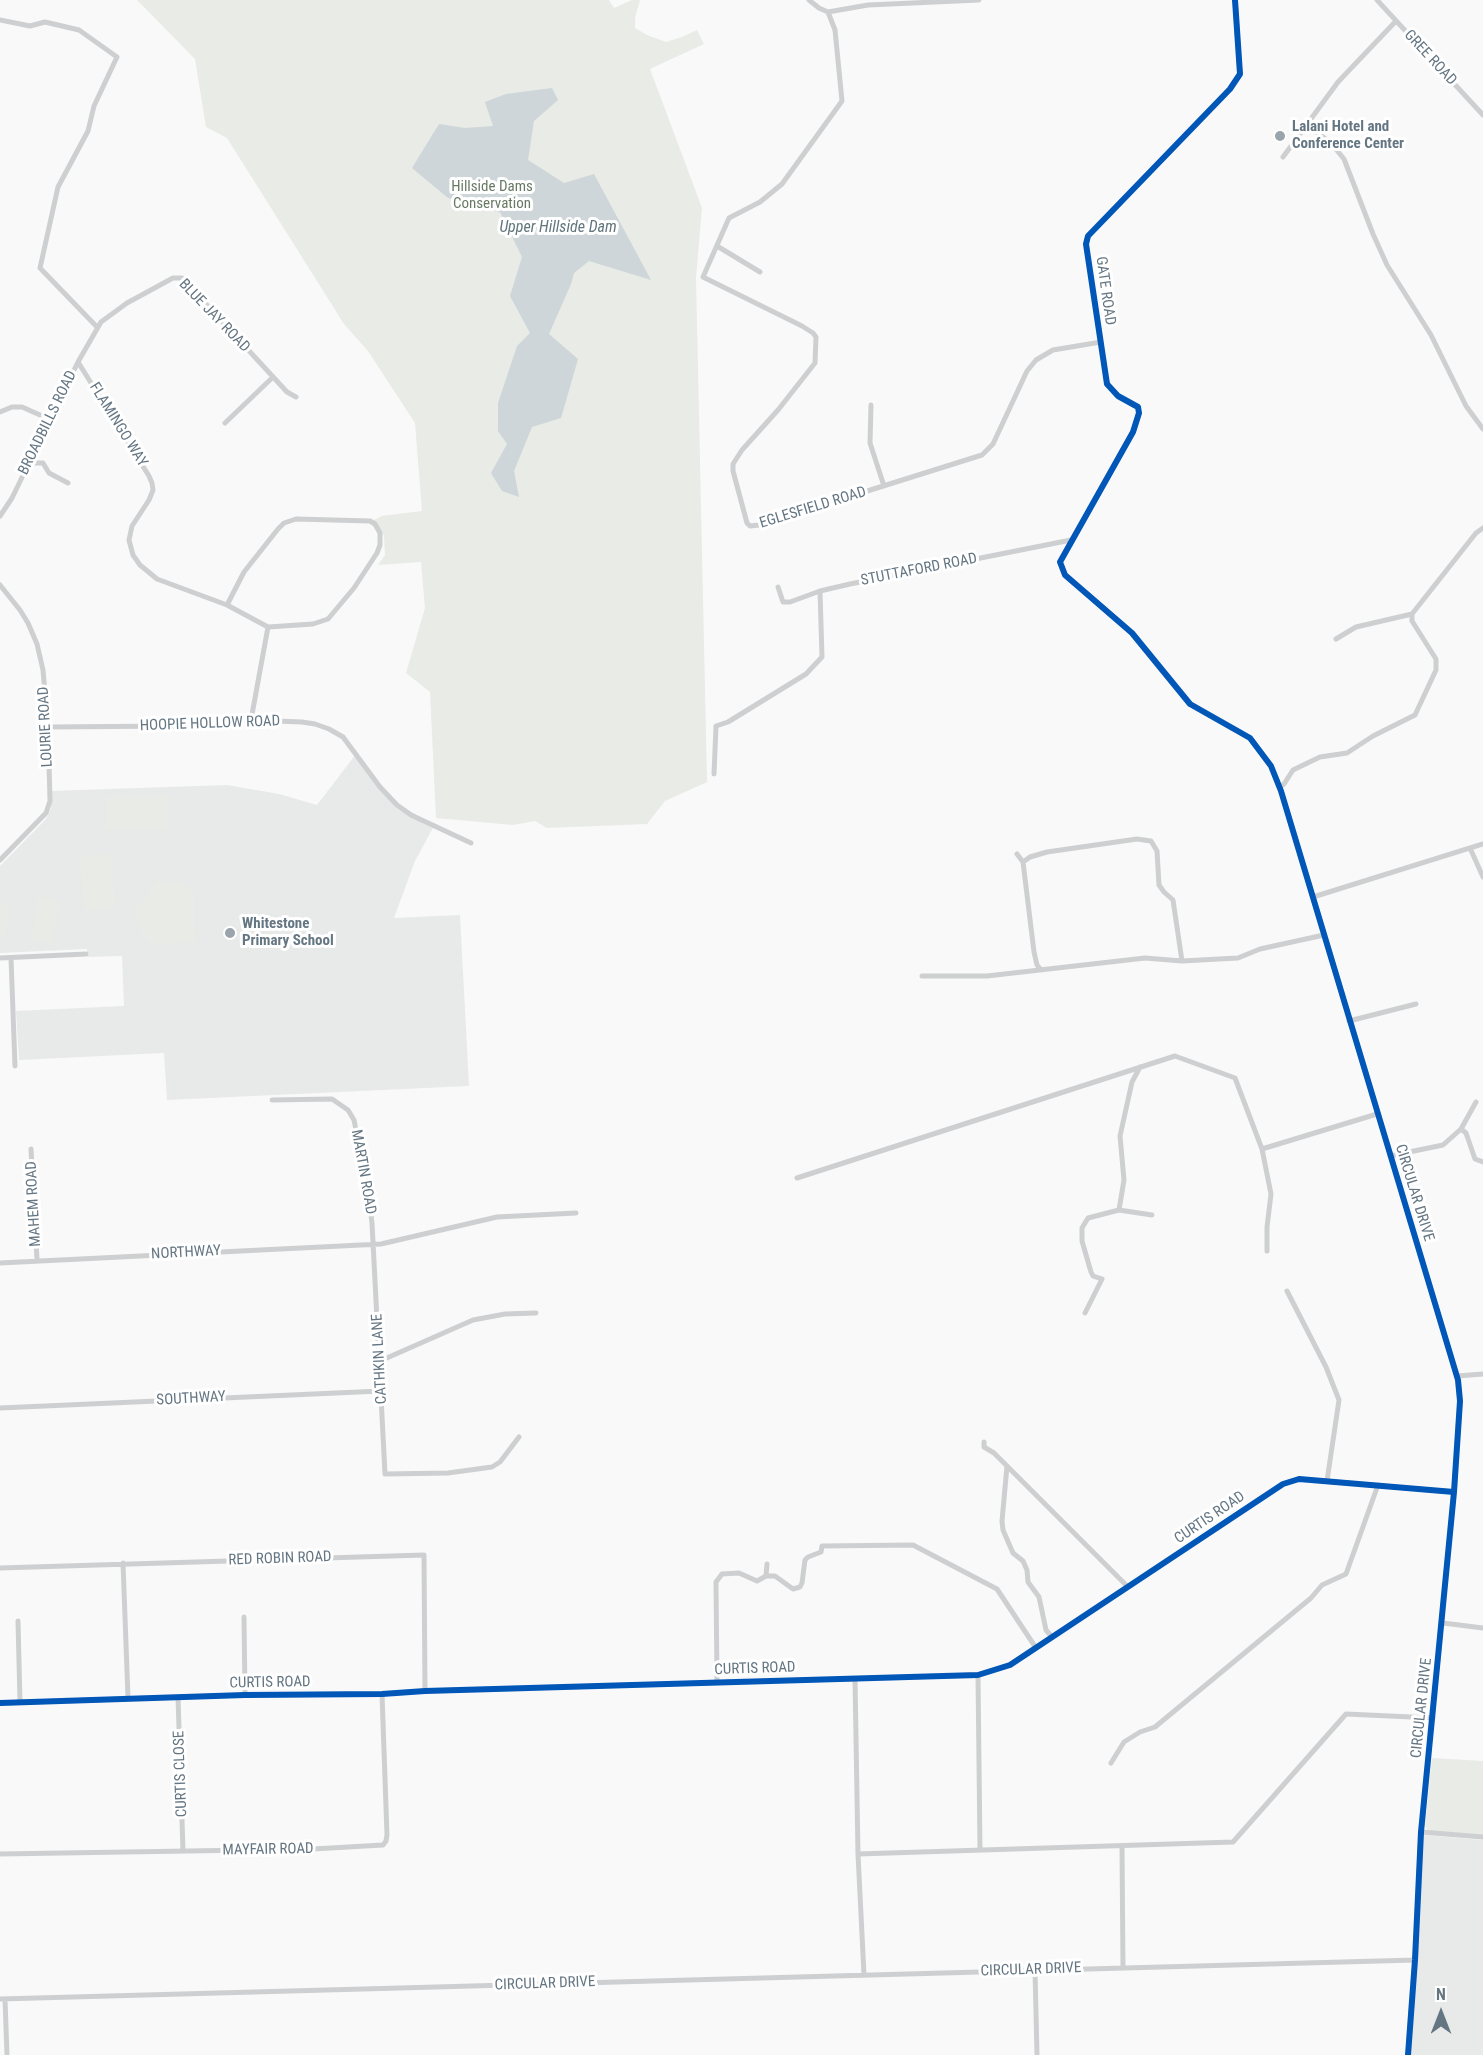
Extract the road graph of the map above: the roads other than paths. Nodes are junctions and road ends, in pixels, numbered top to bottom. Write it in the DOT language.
graph roads {
  1 [pos="809,0"];
  2 [pos="979,0"];
  3 [pos="1235,0"];
  4 [pos="1377,0"];
  5 [pos="828,12"];
  6 [pos="0,21"];
  7 [pos="1396,21"];
  8 [pos="1483,115"];
  9 [pos="1307,125"];
  10 [pos="1283,158"];
  11 [pos="717,246"];
  12 [pos="760,272"];
  13 [pos="97,327"];
  14 [pos="1101,342"];
  15 [pos="78,362"];
  16 [pos="273,377"];
  17 [pos="296,397"];
  18 [pos="871,405"];
  19 [pos="0,412"];
  20 [pos="50,419"];
  21 [pos="225,423"];
  22 [pos="1483,429"];
  23 [pos="28,463"];
  24 [pos="68,483"];
  25 [pos="884,486"];
  26 [pos="0,516"];
  27 [pos="1483,528"];
  28 [pos="1071,540"];
  29 [pos="0,585"];
  30 [pos="778,587"];
  31 [pos="820,591"];
  32 [pos="227,605"];
  33 [pos="1412,614"];
  34 [pos="268,627"];
  35 [pos="1336,639"];
  36 [pos="251,720"];
  37 [pos="48,728"];
  38 [pos="714,774"];
  39 [pos="1280,787"];
  40 [pos="471,843"];
  41 [pos="1483,844"];
  42 [pos="1470,848"];
  43 [pos="1017,854"];
  44 [pos="0,860"];
  45 [pos="1023,862"];
  46 [pos="1483,877"];
  47 [pos="1313,897"];
  48 [pos="1324,934"];
  49 [pos="86,954"];
  50 [pos="0,958"];
  51 [pos="11,958"];
  52 [pos="1182,961"];
  53 [pos="1041,970"];
  54 [pos="922,976"];
  55 [pos="1416,1004"];
  56 [pos="1349,1021"];
  57 [pos="15,1066"];
  58 [pos="1140,1067"];
  59 [pos="272,1100"];
  60 [pos="1476,1101"];
  61 [pos="1377,1114"];
  62 [pos="1461,1129"];
  63 [pos="31,1149"];
  64 [pos="1262,1149"];
  65 [pos="1390,1156"];
  66 [pos="1483,1162"];
  67 [pos="797,1178"];
  68 [pos="1119,1210"];
  69 [pos="576,1213"];
  70 [pos="1152,1215"];
  71 [pos="373,1244"];
  72 [pos="1267,1251"];
  73 [pos="37,1260"];
  74 [pos="0,1263"];
  75 [pos="1287,1291"];
  76 [pos="536,1313"];
  77 [pos="1085,1313"];
  78 [pos="380,1361"];
  79 [pos="1483,1374"];
  80 [pos="1457,1376"];
  81 [pos="381,1391"];
  82 [pos="0,1408"];
  83 [pos="519,1437"];
  84 [pos="984,1442"];
  85 [pos="1007,1466"];
  86 [pos="1327,1481"];
  87 [pos="1378,1485"];
  88 [pos="1454,1492"];
  89 [pos="123,1563"];
  90 [pos="766,1564"];
  91 [pos="0,1568"];
  92 [pos="765,1576"];
  93 [pos="1128,1587"];
  94 [pos="244,1617"];
  95 [pos="18,1621"];
  96 [pos="1443,1623"];
  97 [pos="1483,1628"];
  98 [pos="1052,1637"];
  99 [pos="1036,1648"];
  100 [pos="978,1676"];
  101 [pos="855,1679"];
  102 [pos="717,1683"];
  103 [pos="425,1691"];
  104 [pos="382,1694"];
  105 [pos="245,1695"];
  106 [pos="178,1697"];
  107 [pos="128,1698"];
  108 [pos="20,1702"];
  109 [pos="0,1703"];
  110 [pos="1433,1718"];
  111 [pos="1111,1763"];
  112 [pos="1422,1832"];
  113 [pos="1483,1837"];
  114 [pos="1122,1847"];
  115 [pos="980,1850"];
  116 [pos="183,1851"];
  117 [pos="0,1854"];
  118 [pos="858,1854"];
  119 [pos="1415,1960"];
  120 [pos="1123,1968"];
  121 [pos="1035,1970"];
  122 [pos="864,1975"];
  123 [pos="3,1999"];
  124 [pos="7,2055"];
  125 [pos="1037,2055"];
  126 [pos="1408,2055"];
  1 -- 5 [label="street"];
  2 -- 5 [label="street"];
  3 -- 14 [label="street, GATE ROAD"];
  4 -- 7 [label="street, GREE ROAD"];
  5 -- 11 [label="street"];
  6 -- 13 [label="street"];
  7 -- 8 [label="street, GREE ROAD"];
  7 -- 9 [label="street"];
  9 -- 10 [label="street"];
  9 -- 22 [label="street"];
  11 -- 12 [label="street"];
  11 -- 25 [label="street, EGLESFIELD ROAD"];
  13 -- 15 [label="street, BLUE JAY ROAD"];
  13 -- 16 [label="street, BLUE JAY ROAD"];
  14 -- 25 [label="street, EGLESFIELD ROAD"];
  14 -- 28 [label="street, GATE ROAD"];
  15 -- 20 [label="street, BROADBILLS ROAD"];
  15 -- 32 [label="street, FLAMINGO WAY"];
  16 -- 17 [label="street, BLUE JAY ROAD"];
  16 -- 21 [label="street"];
  18 -- 25 [label="street"];
  19 -- 20 [label="street"];
  20 -- 23 [label="street, BROADBILLS ROAD"];
  23 -- 24 [label="street"];
  23 -- 26 [label="street, BROADBILLS ROAD"];
  27 -- 33 [label="street"];
  28 -- 31 [label="street, STUTTAFORD ROAD"];
  28 -- 39 [label="street, CIRCULAR DRIVE"];
  29 -- 37 [label="street, LOURIE ROAD"];
  30 -- 31 [label="street, STUTTAFORD ROAD"];
  31 -- 38 [label="street"];
  32 -- 34 [label="street, FLAMINGO WAY"];
  32 -- 34 [label="street"];
  33 -- 35 [label="street"];
  33 -- 39 [label="street"];
  34 -- 36 [label="street"];
  36 -- 37 [label="street, HOOPIE HOLLOW ROAD"];
  36 -- 40 [label="street, HOOPIE HOLLOW ROAD"];
  37 -- 44 [label="street, LOURIE ROAD"];
  39 -- 47 [label="street, CIRCULAR DRIVE"];
  41 -- 42 [label="street"];
  42 -- 46 [label="street"];
  42 -- 47 [label="street"];
  43 -- 45 [label="street"];
  45 -- 52 [label="street"];
  45 -- 53 [label="street"];
  47 -- 48 [label="street, CIRCULAR DRIVE"];
  48 -- 52 [label="street"];
  48 -- 56 [label="street, CIRCULAR DRIVE"];
  49 -- 51 [label="street"];
  50 -- 51 [label="street"];
  51 -- 57 [label="street"];
  52 -- 53 [label="street"];
  53 -- 54 [label="street"];
  55 -- 56 [label="street"];
  56 -- 61 [label="street, CIRCULAR DRIVE"];
  58 -- 64 [label="street"];
  58 -- 67 [label="street"];
  58 -- 68 [label="street"];
  59 -- 71 [label="street, MARTIN ROAD"];
  60 -- 62 [label="street"];
  61 -- 64 [label="street"];
  61 -- 65 [label="street, CIRCULAR DRIVE"];
  62 -- 65 [label="street"];
  62 -- 66 [label="street"];
  63 -- 73 [label="street, MAHEM ROAD"];
  64 -- 72 [label="street"];
  65 -- 80 [label="street, CIRCULAR DRIVE"];
  68 -- 70 [label="street"];
  68 -- 77 [label="street"];
  69 -- 71 [label="street, NORTHWAY"];
  71 -- 73 [label="street, NORTHWAY"];
  71 -- 78 [label="street, CATHKIN LANE"];
  73 -- 74 [label="street, NORTHWAY"];
  75 -- 86 [label="street"];
  76 -- 78 [label="street"];
  78 -- 81 [label="street, CATHKIN LANE"];
  79 -- 80 [label="street"];
  80 -- 88 [label="street, CIRCULAR DRIVE"];
  81 -- 82 [label="street, SOUTHWAY"];
  81 -- 83 [label="street, CATHKIN LANE"];
  84 -- 85 [label="street"];
  85 -- 93 [label="street"];
  85 -- 98 [label="street"];
  86 -- 87 [label="street, CURTIS ROAD"];
  86 -- 93 [label="street, CURTIS ROAD"];
  87 -- 88 [label="street, CURTIS ROAD"];
  87 -- 111 [label="street"];
  88 -- 96 [label="street, CIRCULAR DRIVE"];
  89 -- 91 [label="street, RED ROBIN ROAD"];
  89 -- 103 [label="street, RED ROBIN ROAD"];
  89 -- 107 [label="street"];
  90 -- 92 [label="street"];
  92 -- 99 [label="street"];
  92 -- 102 [label="street"];
  93 -- 98 [label="street, CURTIS ROAD"];
  94 -- 105 [label="street"];
  95 -- 108 [label="street"];
  96 -- 97 [label="street"];
  96 -- 110 [label="street, CIRCULAR DRIVE"];
  98 -- 99 [label="street, CURTIS ROAD"];
  99 -- 100 [label="street, CURTIS ROAD"];
  100 -- 101 [label="street, CURTIS ROAD"];
  100 -- 115 [label="street"];
  101 -- 102 [label="street, CURTIS ROAD"];
  101 -- 118 [label="street"];
  102 -- 103 [label="street, CURTIS ROAD"];
  103 -- 104 [label="street, CURTIS ROAD"];
  104 -- 105 [label="street, CURTIS ROAD"];
  104 -- 116 [label="street, MAYFAIR ROAD"];
  105 -- 106 [label="street, CURTIS ROAD"];
  106 -- 107 [label="street, CURTIS ROAD"];
  106 -- 116 [label="street, CURTIS CLOSE"];
  107 -- 108 [label="street, CURTIS ROAD"];
  108 -- 109 [label="street, CURTIS ROAD"];
  110 -- 112 [label="street, CIRCULAR DRIVE"];
  110 -- 114 [label="street"];
  112 -- 113 [label="street"];
  112 -- 119 [label="street, CIRCULAR DRIVE"];
  114 -- 115 [label="street"];
  114 -- 120 [label="street"];
  115 -- 118 [label="street"];
  116 -- 117 [label="street, MAYFAIR ROAD"];
  118 -- 122 [label="street"];
  119 -- 120 [label="street, CIRCULAR DRIVE"];
  119 -- 126 [label="street"];
  120 -- 121 [label="street, CIRCULAR DRIVE"];
  121 -- 122 [label="street, CIRCULAR DRIVE"];
  121 -- 125 [label="street"];
  122 -- 123 [label="street, CIRCULAR DRIVE"];
  123 -- 124 [label="street"];
}
